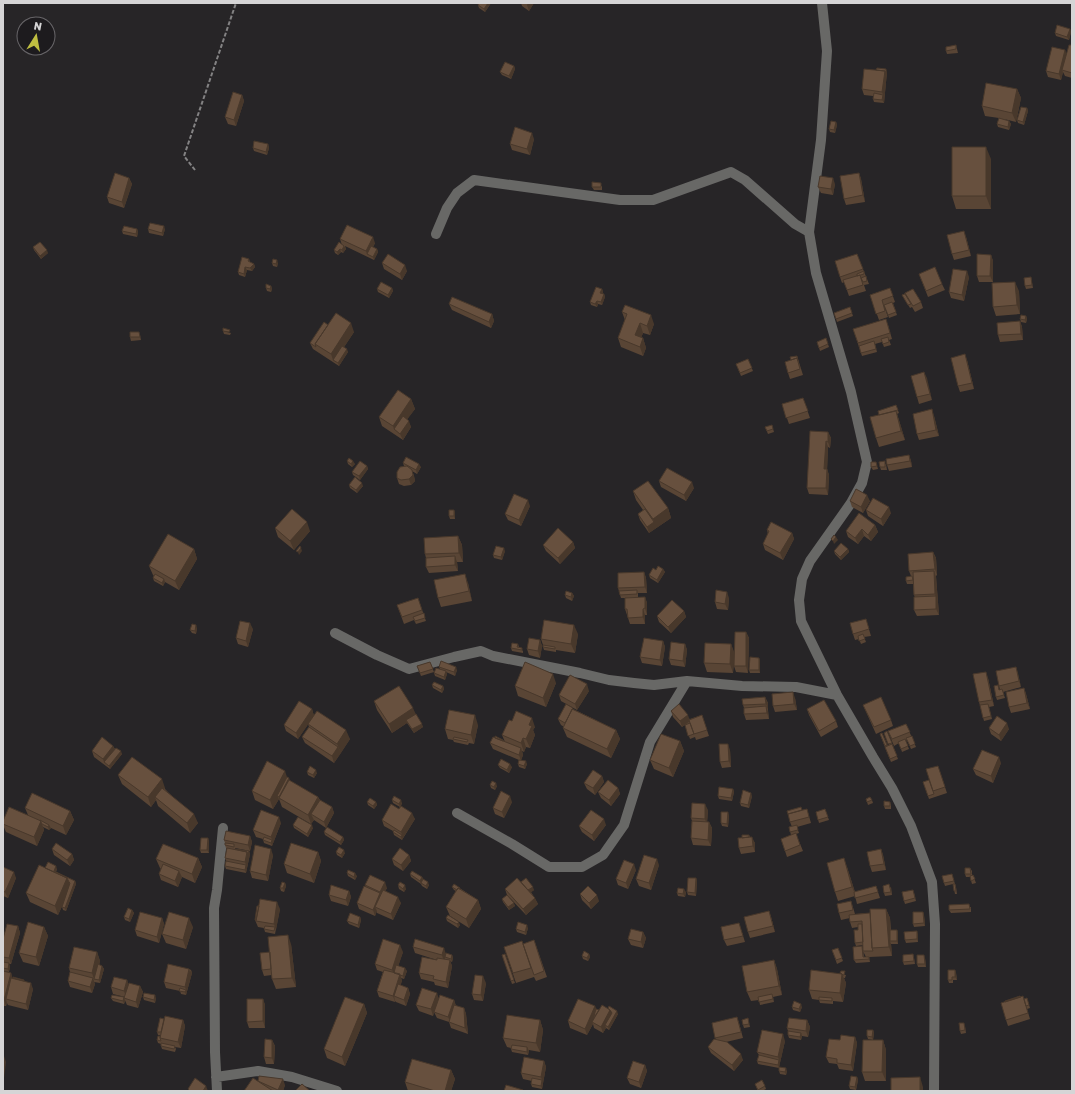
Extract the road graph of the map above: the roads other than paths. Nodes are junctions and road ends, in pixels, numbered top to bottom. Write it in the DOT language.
graph roads {
  1 [pos="822,3"];
  2 [pos="810,232"];
  3 [pos="436,234"];
  4 [pos="335,633"];
  5 [pos="687,681"];
  6 [pos="838,695"];
  7 [pos="457,813"];
  8 [pos="223,828"];
  9 [pos="216,1077"];
  10 [pos="216,1091"];
  11 [pos="337,1091"];
  12 [pos="934,1091"];
  1 -- 2 [label="street"];
  2 -- 3 [label="street"];
  2 -- 6 [label="street"];
  4 -- 5 [label="street"];
  5 -- 6 [label="street"];
  5 -- 7 [label="street"];
  6 -- 12 [label="street"];
  8 -- 9 [label="street"];
  9 -- 10 [label="street"];
  9 -- 11 [label="street"];
}
